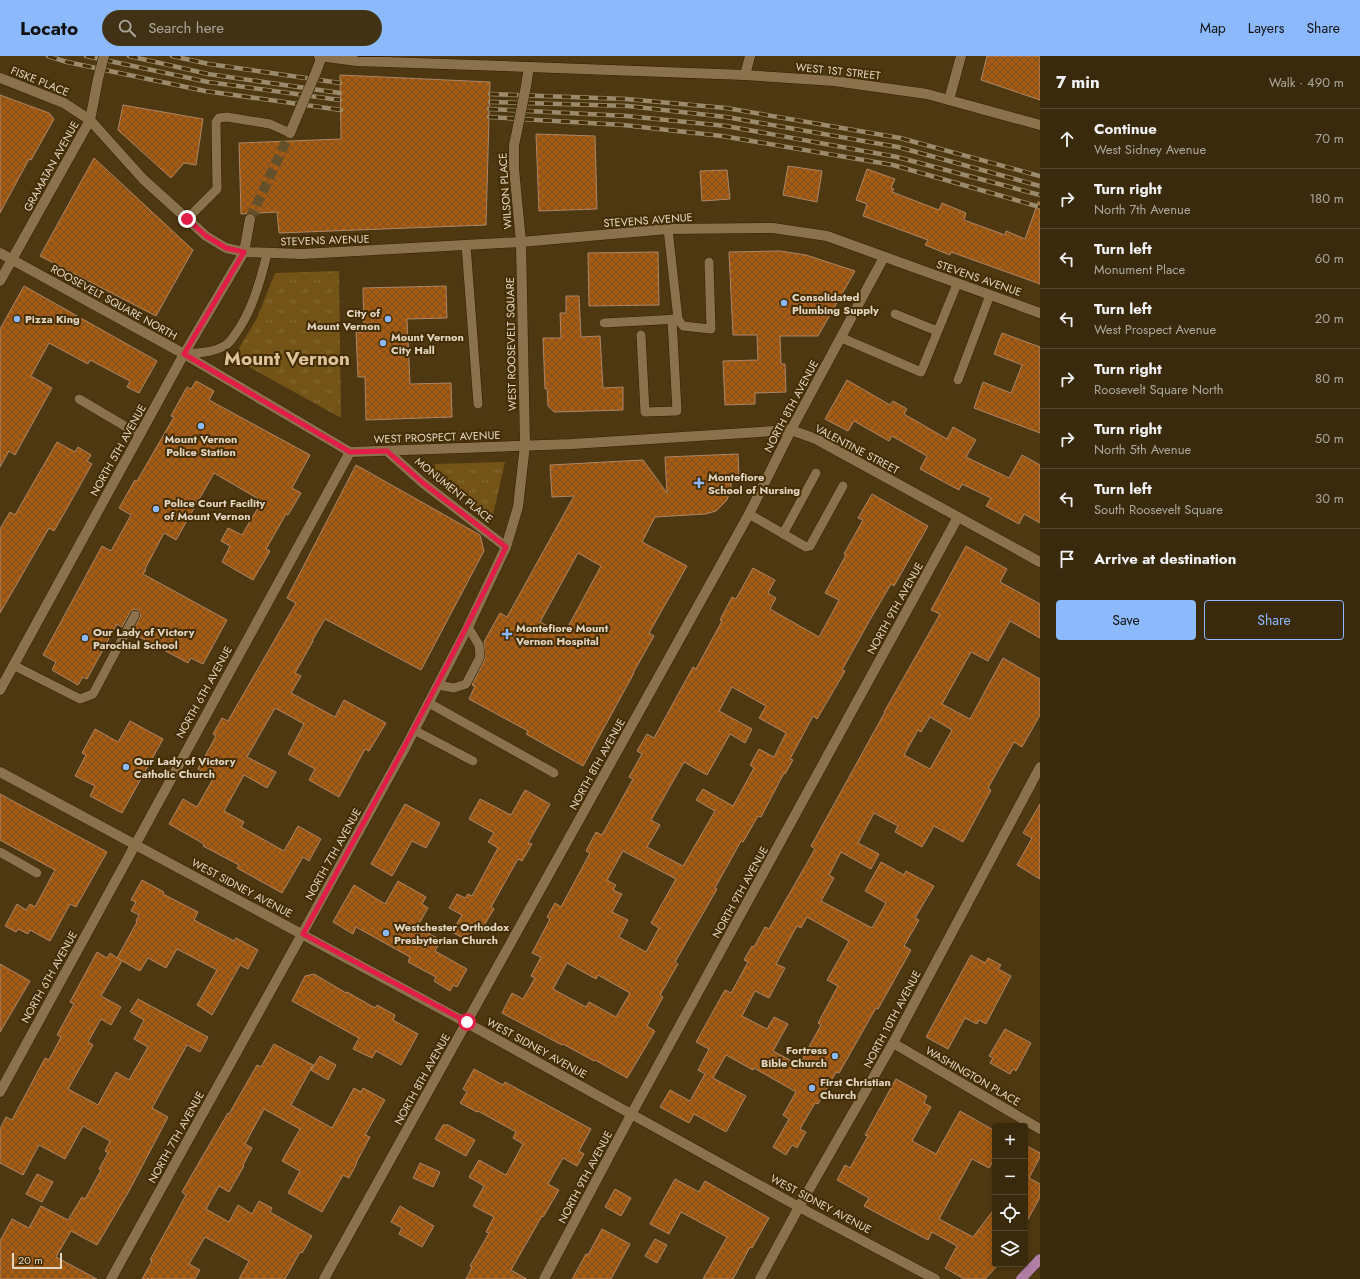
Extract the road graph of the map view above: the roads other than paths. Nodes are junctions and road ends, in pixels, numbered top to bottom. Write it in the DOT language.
graph roads {
  1 [pos="104,56"];
  2 [pos="319,56"];
  3 [pos="322,56"];
  4 [pos="532,56"];
  5 [pos="750,56"];
  6 [pos="961,56"];
  7 [pos="530,67"];
  8 [pos="745,75"];
  9 [pos="0,78"];
  10 [pos="949,100"];
  11 [pos="90,120"];
  12 [pos="1040,125"];
  13 [pos="290,133"];
  14 [pos="187,219"];
  15 [pos="250,219"];
  16 [pos="668,229"];
  17 [pos="521,242"];
  18 [pos="466,245"];
  19 [pos="244,252"];
  20 [pos="0,253"];
  21 [pos="267,254"];
  22 [pos="884,257"];
  23 [pos="12,260"];
  24 [pos="710,262"];
  25 [pos="0,281"];
  26 [pos="957,284"];
  27 [pos="990,294"];
  28 [pos="1040,313"];
  29 [pos="895,314"];
  30 [pos="675,319"];
  31 [pos="604,323"];
  32 [pos="937,331"];
  33 [pos="641,335"];
  34 [pos="842,338"];
  35 [pos="184,354"];
  36 [pos="958,380"];
  37 [pos="78,399"];
  38 [pos="478,404"];
  39 [pos="791,430"];
  40 [pos="140,435"];
  41 [pos="525,446"];
  42 [pos="387,451"];
  43 [pos="350,452"];
  44 [pos="816,473"];
  45 [pos="843,486"];
  46 [pos="749,514"];
  47 [pos="958,517"];
  48 [pos="783,534"];
  49 [pos="506,547"];
  50 [pos="1040,562"];
  51 [pos="135,615"];
  52 [pos="468,627"];
  53 [pos="13,665"];
  54 [pos="438,684"];
  55 [pos="0,690"];
  56 [pos="428,703"];
  57 [pos="414,730"];
  58 [pos="473,761"];
  59 [pos="0,772"];
  60 [pos="554,773"];
  61 [pos="1039,773"];
  62 [pos="135,845"];
  63 [pos="0,852"];
  64 [pos="37,873"];
  65 [pos="303,934"];
  66 [pos="467,1022"];
  67 [pos="893,1043"];
  68 [pos="0,1092"];
  69 [pos="632,1113"];
  70 [pos="1040,1129"];
  71 [pos="799,1207"];
  72 [pos="1040,1259"];
  73 [pos="111,1279"];
  74 [pos="324,1279"];
  75 [pos="544,1279"];
  76 [pos="760,1279"];
  77 [pos="935,1279"];
  78 [pos="1020,1279"];
  1 -- 11 [label="street, GRAMATAN AVENUE, bridge"];
  2 -- 3 [label="street, WEST 1ST STREET"];
  3 -- 7 [label="street, WEST 1ST STREET"];
  3 -- 13 [label="street, bridge"];
  4 -- 7 [label="street, WILSON PLACE"];
  5 -- 8 [label="street"];
  6 -- 10 [label="street"];
  7 -- 8 [label="street, WEST 1ST STREET"];
  7 -- 17 [label="street, WILSON PLACE, bridge"];
  8 -- 10 [label="street, WEST 1ST STREET"];
  9 -- 11 [label="street, FISKE PLACE"];
  10 -- 12 [label="street, WEST 1ST STREET"];
  11 -- 14 [label="street, FISKE PLACE"];
  11 -- 23 [label="street, GRAMATAN AVENUE"];
  13 -- 14 [label="lane"];
  14 -- 19 [label="street, STEVENS AVENUE"];
  15 -- 19 [label="street, NORTH 5TH AVENUE"];
  16 -- 17 [label="street, STEVENS AVENUE"];
  16 -- 22 [label="street, STEVENS AVENUE"];
  16 -- 30 [label="lane"];
  17 -- 18 [label="street, STEVENS AVENUE"];
  17 -- 41 [label="street, WEST ROOSEVELT SQUARE"];
  18 -- 21 [label="street, STEVENS AVENUE"];
  18 -- 38 [label="lane"];
  19 -- 21 [label="street, STEVENS AVENUE"];
  19 -- 35 [label="street, NORTH 5TH AVENUE"];
  20 -- 23 [label="street, ROOSEVELT SQUARE NORTH"];
  21 -- 35 [label="lane"];
  22 -- 26 [label="street, STEVENS AVENUE"];
  22 -- 34 [label="street, NORTH 8TH AVENUE"];
  23 -- 25 [label="street, GRAMATAN AVENUE"];
  23 -- 35 [label="street, ROOSEVELT SQUARE NORTH"];
  24 -- 30 [label="lane"];
  26 -- 27 [label="street, STEVENS AVENUE"];
  26 -- 32 [label="lane"];
  27 -- 28 [label="street, STEVENS AVENUE"];
  27 -- 36 [label="lane"];
  29 -- 32 [label="lane"];
  30 -- 31 [label="lane"];
  30 -- 33 [label="lane"];
  32 -- 34 [label="lane"];
  34 -- 39 [label="street, NORTH 8TH AVENUE"];
  35 -- 40 [label="street, NORTH 5TH AVENUE"];
  35 -- 43 [label="street, ROOSEVELT SQUARE NORTH"];
  37 -- 40 [label="lane"];
  39 -- 41 [label="street, VALENTINE STREET"];
  39 -- 46 [label="street, NORTH 8TH AVENUE"];
  39 -- 47 [label="street, VALENTINE STREET"];
  40 -- 53 [label="street, NORTH 5TH AVENUE"];
  41 -- 42 [label="street, WEST PROSPECT AVENUE"];
  41 -- 49 [label="street, NORTH 7TH AVENUE"];
  42 -- 43 [label="street, WEST PROSPECT AVENUE"];
  42 -- 49 [label="street, MONUMENT PLACE"];
  43 -- 62 [label="street, NORTH 6TH AVENUE"];
  44 -- 48 [label="lane"];
  45 -- 48 [label="lane"];
  46 -- 48 [label="lane"];
  46 -- 66 [label="street, NORTH 8TH AVENUE"];
  47 -- 50 [label="street, VALENTINE STREET"];
  47 -- 69 [label="street, NORTH 9TH AVENUE"];
  49 -- 52 [label="street, NORTH 7TH AVENUE"];
  51 -- 53 [label="lane"];
  52 -- 54 [label="street, NORTH 7TH AVENUE"];
  52 -- 54 [label="lane"];
  53 -- 55 [label="street, NORTH 5TH AVENUE"];
  54 -- 56 [label="street, NORTH 7TH AVENUE"];
  56 -- 57 [label="street, NORTH 7TH AVENUE"];
  56 -- 60 [label="lane"];
  57 -- 58 [label="lane"];
  57 -- 65 [label="street, NORTH 7TH AVENUE"];
  59 -- 62 [label="street, WEST SIDNEY AVENUE"];
  61 -- 67 [label="street, NORTH 10TH AVENUE"];
  62 -- 65 [label="street, WEST SIDNEY AVENUE"];
  62 -- 68 [label="street, NORTH 6TH AVENUE"];
  63 -- 64 [label="lane"];
  65 -- 66 [label="street, WEST SIDNEY AVENUE"];
  65 -- 73 [label="street, NORTH 7TH AVENUE"];
  66 -- 69 [label="street, WEST SIDNEY AVENUE"];
  66 -- 74 [label="street, NORTH 8TH AVENUE"];
  67 -- 70 [label="street, WASHINGTON PLACE"];
  67 -- 71 [label="street, NORTH 10TH AVENUE"];
  69 -- 71 [label="street, WEST SIDNEY AVENUE"];
  69 -- 75 [label="street, NORTH 9TH AVENUE"];
  71 -- 76 [label="street, NORTH 10TH AVENUE"];
  71 -- 77 [label="street, WEST SIDNEY AVENUE"];
  72 -- 78 [label="main road"];
}
